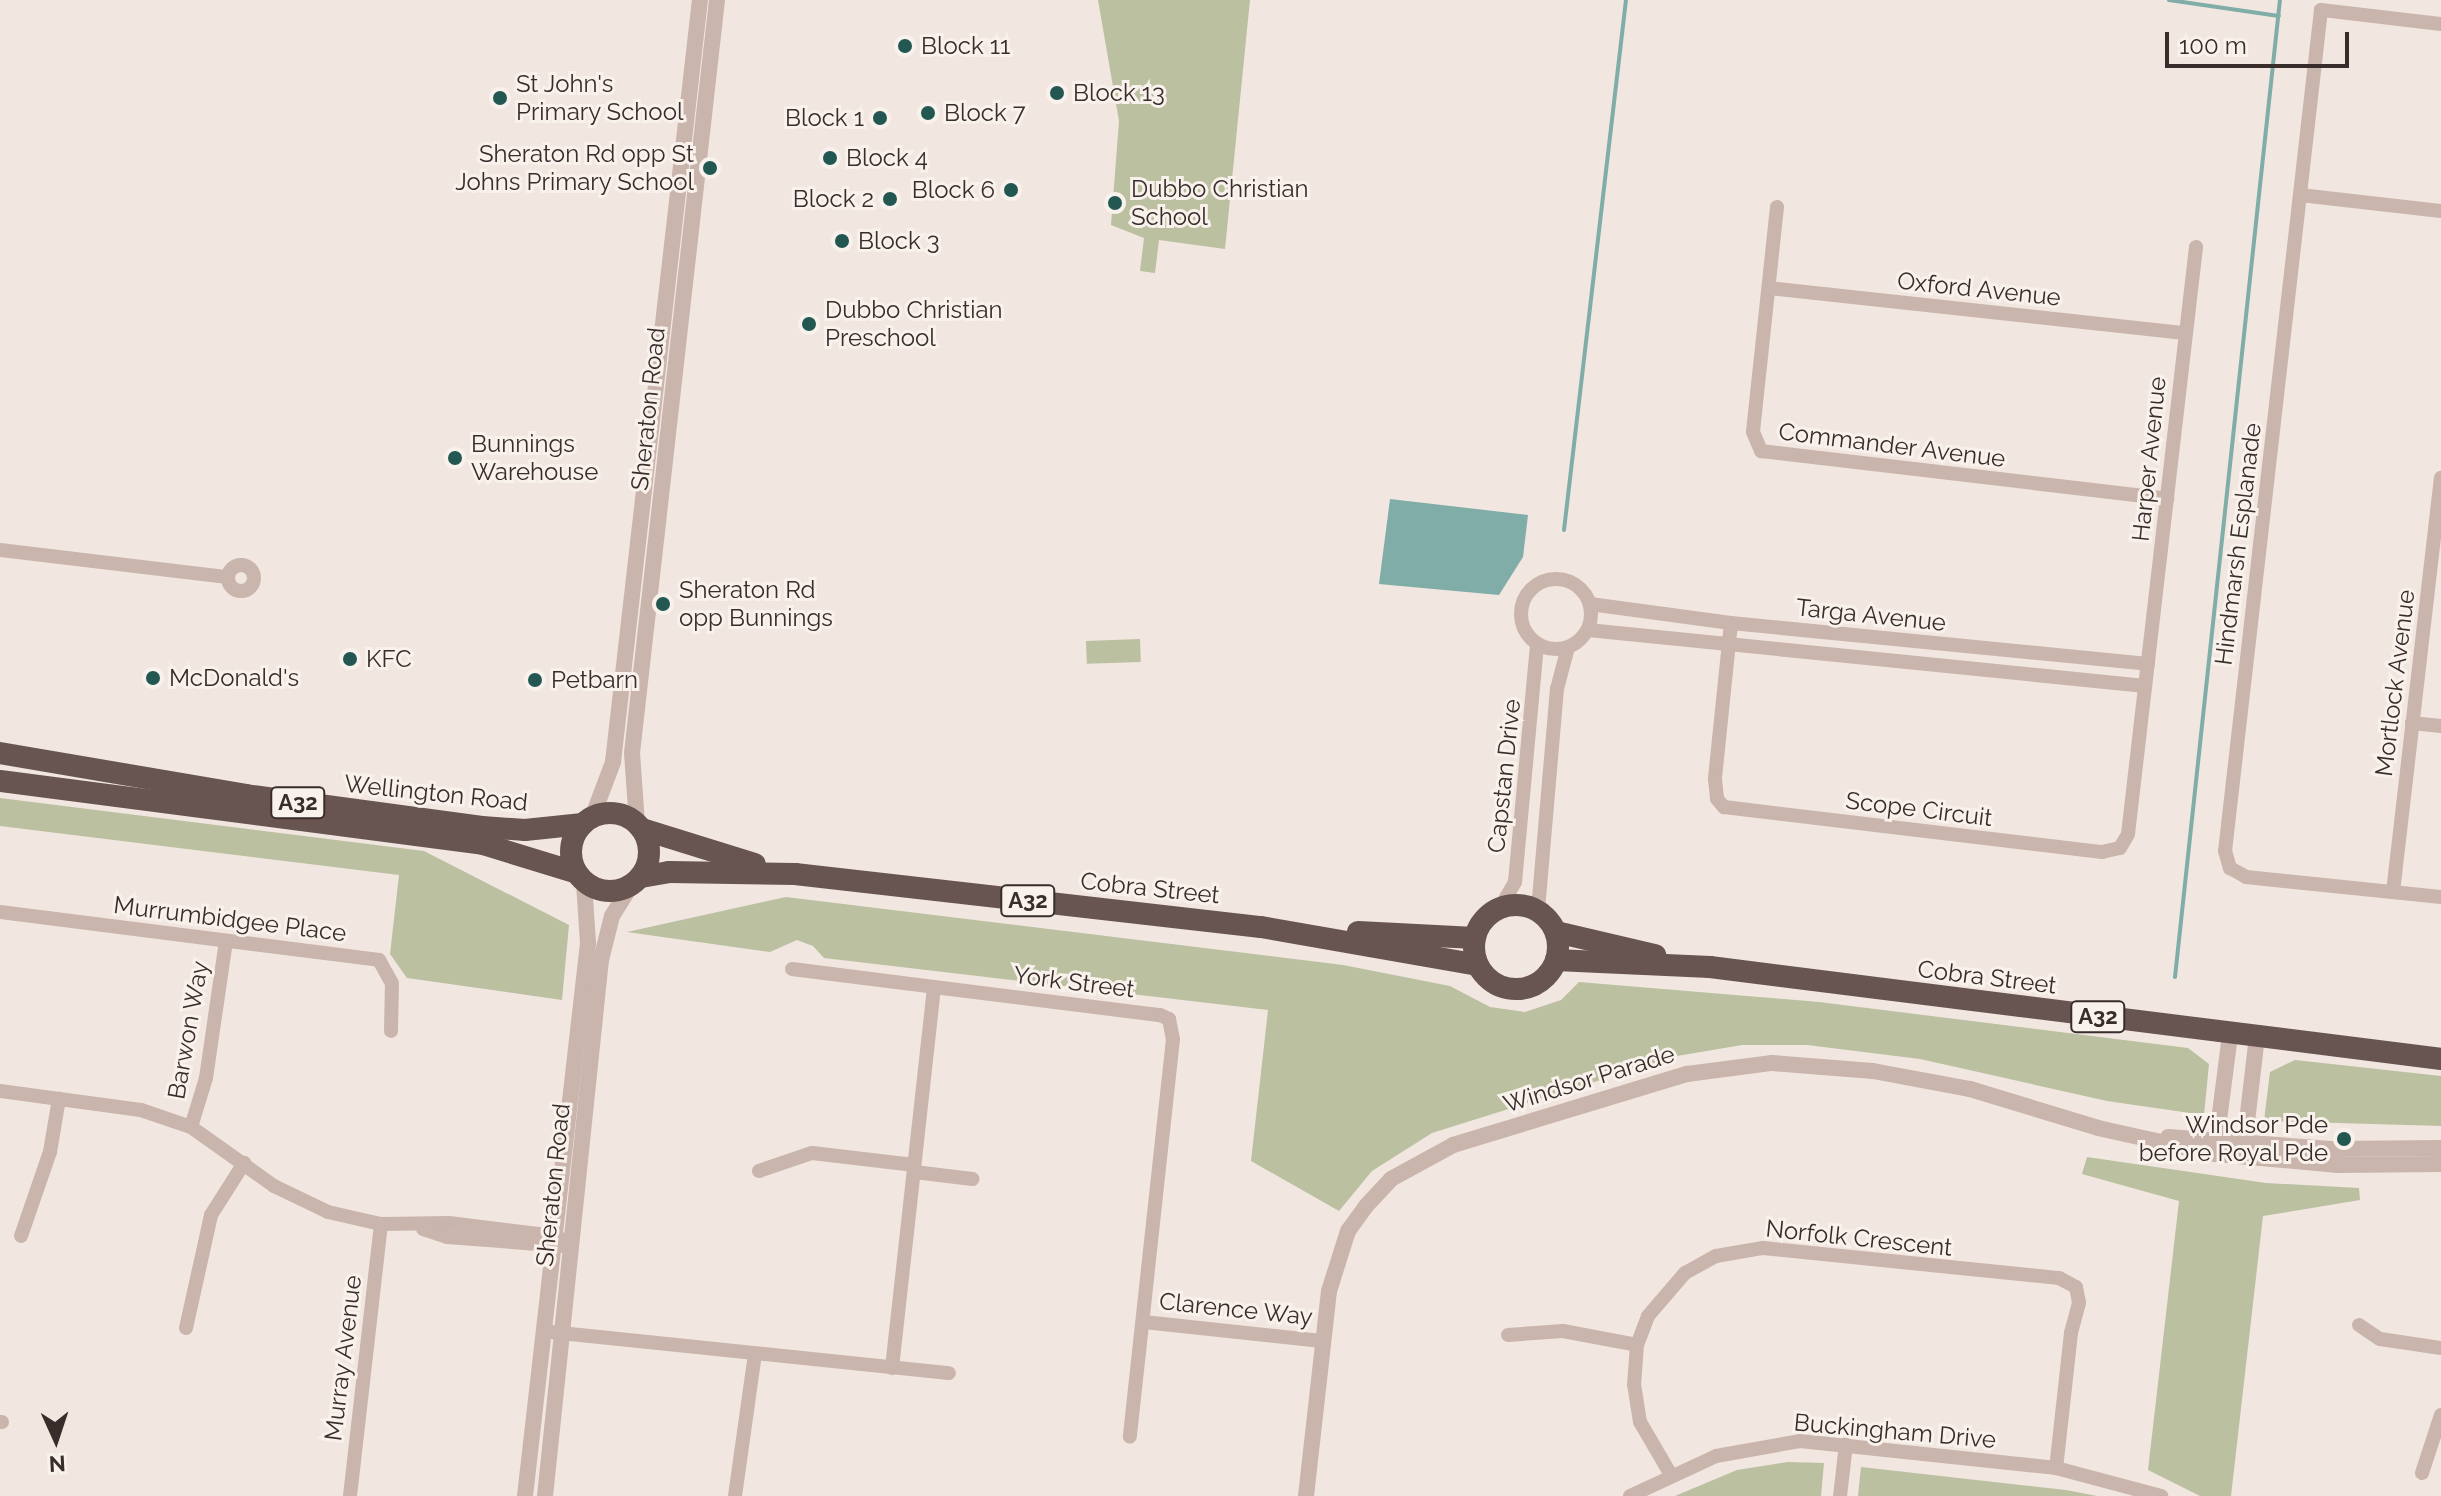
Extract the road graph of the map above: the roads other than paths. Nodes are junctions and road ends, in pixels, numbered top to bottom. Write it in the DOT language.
graph roads {
  1 [pos="700,0"];
  2 [pos="717,0"];
  3 [pos="2441,24"];
  4 [pos="2300,195"];
  5 [pos="1777,207"];
  6 [pos="2441,211"];
  7 [pos="2196,247"];
  8 [pos="1769,288"];
  9 [pos="2185,333"];
  10 [pos="2441,478"];
  11 [pos="2167,499"];
  12 [pos="0,550"];
  13 [pos="2437,553"];
  14 [pos="227,577"];
  15 [pos="1590,604"];
  16 [pos="639,622"];
  17 [pos="1731,623"];
  18 [pos="1588,630"];
  19 [pos="1537,644"];
  20 [pos="1729,646"];
  21 [pos="1568,647"];
  22 [pos="2146,675"];
  23 [pos="2412,723"];
  24 [pos="2441,726"];
  25 [pos="5,753"];
  26 [pos="0,781"];
  27 [pos="587,821"];
  28 [pos="640,826"];
  29 [pos="795,874"];
  30 [pos="580,878"];
  31 [pos="636,881"];
  32 [pos="2393,892"];
  33 [pos="2441,897"];
  34 [pos="1500,908"];
  35 [pos="1538,910"];
  36 [pos="0,912"];
  37 [pos="1261,927"];
  38 [pos="1556,932"];
  39 [pos="1475,938"];
  40 [pos="226,941"];
  41 [pos="1556,960"];
  42 [pos="1478,965"];
  43 [pos="1710,967"];
  44 [pos="792,969"];
  45 [pos="934,987"];
  46 [pos="391,1031"];
  47 [pos="2230,1034"];
  48 [pos="2257,1037"];
  49 [pos="2441,1048"];
  50 [pos="2441,1059"];
  51 [pos="0,1091"];
  52 [pos="59,1099"];
  53 [pos="191,1127"];
  54 [pos="2217,1136"];
  55 [pos="2139,1137"];
  56 [pos="2245,1140"];
  57 [pos="2441,1148"];
  58 [pos="2215,1154"];
  59 [pos="2242,1157"];
  60 [pos="244,1163"];
  61 [pos="2441,1164"];
  62 [pos="914,1169"];
  63 [pos="759,1171"];
  64 [pos="973,1179"];
  65 [pos="381,1224"];
  66 [pos="21,1236"];
  67 [pos="555,1242"];
  68 [pos="571,1244"];
  69 [pos="1144,1322"];
  70 [pos="2359,1325"];
  71 [pos="186,1328"];
  72 [pos="544,1331"];
  73 [pos="563,1333"];
  74 [pos="1508,1335"];
  75 [pos="1322,1341"];
  76 [pos="1637,1345"];
  77 [pos="2441,1348"];
  78 [pos="755,1354"];
  79 [pos="892,1368"];
  80 [pos="949,1373"];
  81 [pos="2441,1415"];
  82 [pos="1130,1437"];
  83 [pos="1846,1444"];
  84 [pos="2056,1468"];
  85 [pos="2422,1473"];
  86 [pos="1671,1475"];
  87 [pos="350,1496"];
  88 [pos="525,1496"];
  89 [pos="545,1496"];
  90 [pos="735,1496"];
  91 [pos="1306,1496"];
  92 [pos="1630,1496"];
  93 [pos="1840,1496"];
  94 [pos="2161,1496"];
  1 -- 16 [label="street, Sheraton Road"];
  2 -- 16 [label="street, Sheraton Road"];
  3 -- 4 [label="street, Hindmarsh Esplanade"];
  4 -- 6 [label="street"];
  4 -- 32 [label="street, Hindmarsh Esplanade"];
  5 -- 8 [label="street, Commander Avenue"];
  7 -- 9 [label="street, Harper Avenue"];
  8 -- 9 [label="street, Oxford Avenue"];
  8 -- 11 [label="street, Commander Avenue"];
  9 -- 11 [label="street, Harper Avenue"];
  10 -- 13 [label="street, Mortlock Avenue"];
  11 -- 22 [label="street, Harper Avenue"];
  12 -- 14 [label="street"];
  13 -- 23 [label="street, Mortlock Avenue"];
  15 -- 17 [label="street, Targa Avenue"];
  15 -- 18 [label="street"];
  15 -- 19 [label="street"];
  16 -- 27 [label="street, Sheraton Road"];
  16 -- 28 [label="street, Sheraton Road"];
  17 -- 20 [label="street, Scope Circuit"];
  17 -- 22 [label="street, Targa Avenue"];
  18 -- 20 [label="street, Targa Avenue"];
  18 -- 21 [label="street"];
  19 -- 21 [label="street"];
  19 -- 34 [label="street, Capstan Drive"];
  20 -- 22 [label="street, Targa Avenue"];
  20 -- 22 [label="street, Scope Circuit"];
  21 -- 35 [label="street, Capstan Drive"];
  23 -- 24 [label="street"];
  23 -- 32 [label="street, Mortlock Avenue"];
  25 -- 27 [label="highway, Wellington Road / A32"];
  26 -- 30 [label="highway, Wellington Road / A32"];
  27 -- 28 [label="highway, A32"];
  27 -- 30 [label="highway"];
  28 -- 29 [label="highway, Cobra Street / A32"];
  28 -- 31 [label="highway"];
  29 -- 31 [label="highway, Cobra Street / A32"];
  29 -- 37 [label="highway, Cobra Street / A32"];
  30 -- 31 [label="highway, A32"];
  30 -- 67 [label="street, Sheraton Road"];
  31 -- 68 [label="street, Sheraton Road"];
  32 -- 33 [label="street, Hindmarsh Esplanade"];
  34 -- 35 [label="highway"];
  34 -- 39 [label="highway"];
  35 -- 38 [label="highway"];
  36 -- 40 [label="street, Murrumbidgee Place"];
  37 -- 39 [label="highway, Cobra Street / A32"];
  37 -- 42 [label="highway, Cobra Street / A32"];
  38 -- 41 [label="highway"];
  38 -- 43 [label="highway, Cobra Street / A32"];
  39 -- 42 [label="highway"];
  40 -- 46 [label="street, Murrumbidgee Place"];
  40 -- 53 [label="street, Barwon Way"];
  41 -- 42 [label="highway, A32"];
  41 -- 43 [label="highway, Cobra Street / A32"];
  43 -- 47 [label="highway, Cobra Street / A32"];
  44 -- 45 [label="street"];
  45 -- 62 [label="street"];
  45 -- 69 [label="street, York Street"];
  47 -- 48 [label="highway, Cobra Street / A32"];
  47 -- 54 [label="street"];
  48 -- 49 [label="highway, Cobra Street / A32"];
  48 -- 50 [label="highway, Cobra Street / A32"];
  48 -- 56 [label="street"];
  51 -- 52 [label="street"];
  52 -- 53 [label="street"];
  52 -- 66 [label="street"];
  53 -- 60 [label="street"];
  54 -- 55 [label="street, Windsor Parade"];
  54 -- 56 [label="street, Windsor Parade"];
  54 -- 58 [label="street"];
  55 -- 58 [label="street, Windsor Parade"];
  55 -- 75 [label="street, Windsor Parade"];
  56 -- 57 [label="street, Windsor Parade"];
  56 -- 59 [label="street"];
  58 -- 59 [label="street, Windsor Parade"];
  59 -- 61 [label="street, Windsor Parade"];
  60 -- 65 [label="street"];
  60 -- 71 [label="street"];
  62 -- 63 [label="street"];
  62 -- 64 [label="street"];
  62 -- 79 [label="street"];
  65 -- 67 [label="street"];
  65 -- 87 [label="street, Murray Avenue"];
  67 -- 68 [label="street"];
  67 -- 72 [label="street, Sheraton Road"];
  68 -- 73 [label="street, Sheraton Road"];
  69 -- 75 [label="street, Clarence Way"];
  69 -- 82 [label="street, York Street"];
  70 -- 77 [label="street"];
  72 -- 73 [label="street"];
  72 -- 88 [label="street, Sheraton Road"];
  73 -- 78 [label="street"];
  73 -- 89 [label="street, Sheraton Road"];
  74 -- 76 [label="street"];
  75 -- 91 [label="street, Windsor Parade"];
  76 -- 84 [label="street, Norfolk Crescent"];
  76 -- 86 [label="street, Norfolk Crescent"];
  78 -- 79 [label="street"];
  78 -- 90 [label="street"];
  79 -- 80 [label="street"];
  81 -- 85 [label="street"];
  83 -- 84 [label="street, Buckingham Drive"];
  83 -- 86 [label="street, Buckingham Drive"];
  83 -- 93 [label="street"];
  84 -- 94 [label="street, Buckingham Drive"];
  86 -- 92 [label="street, Buckingham Drive"];
}
